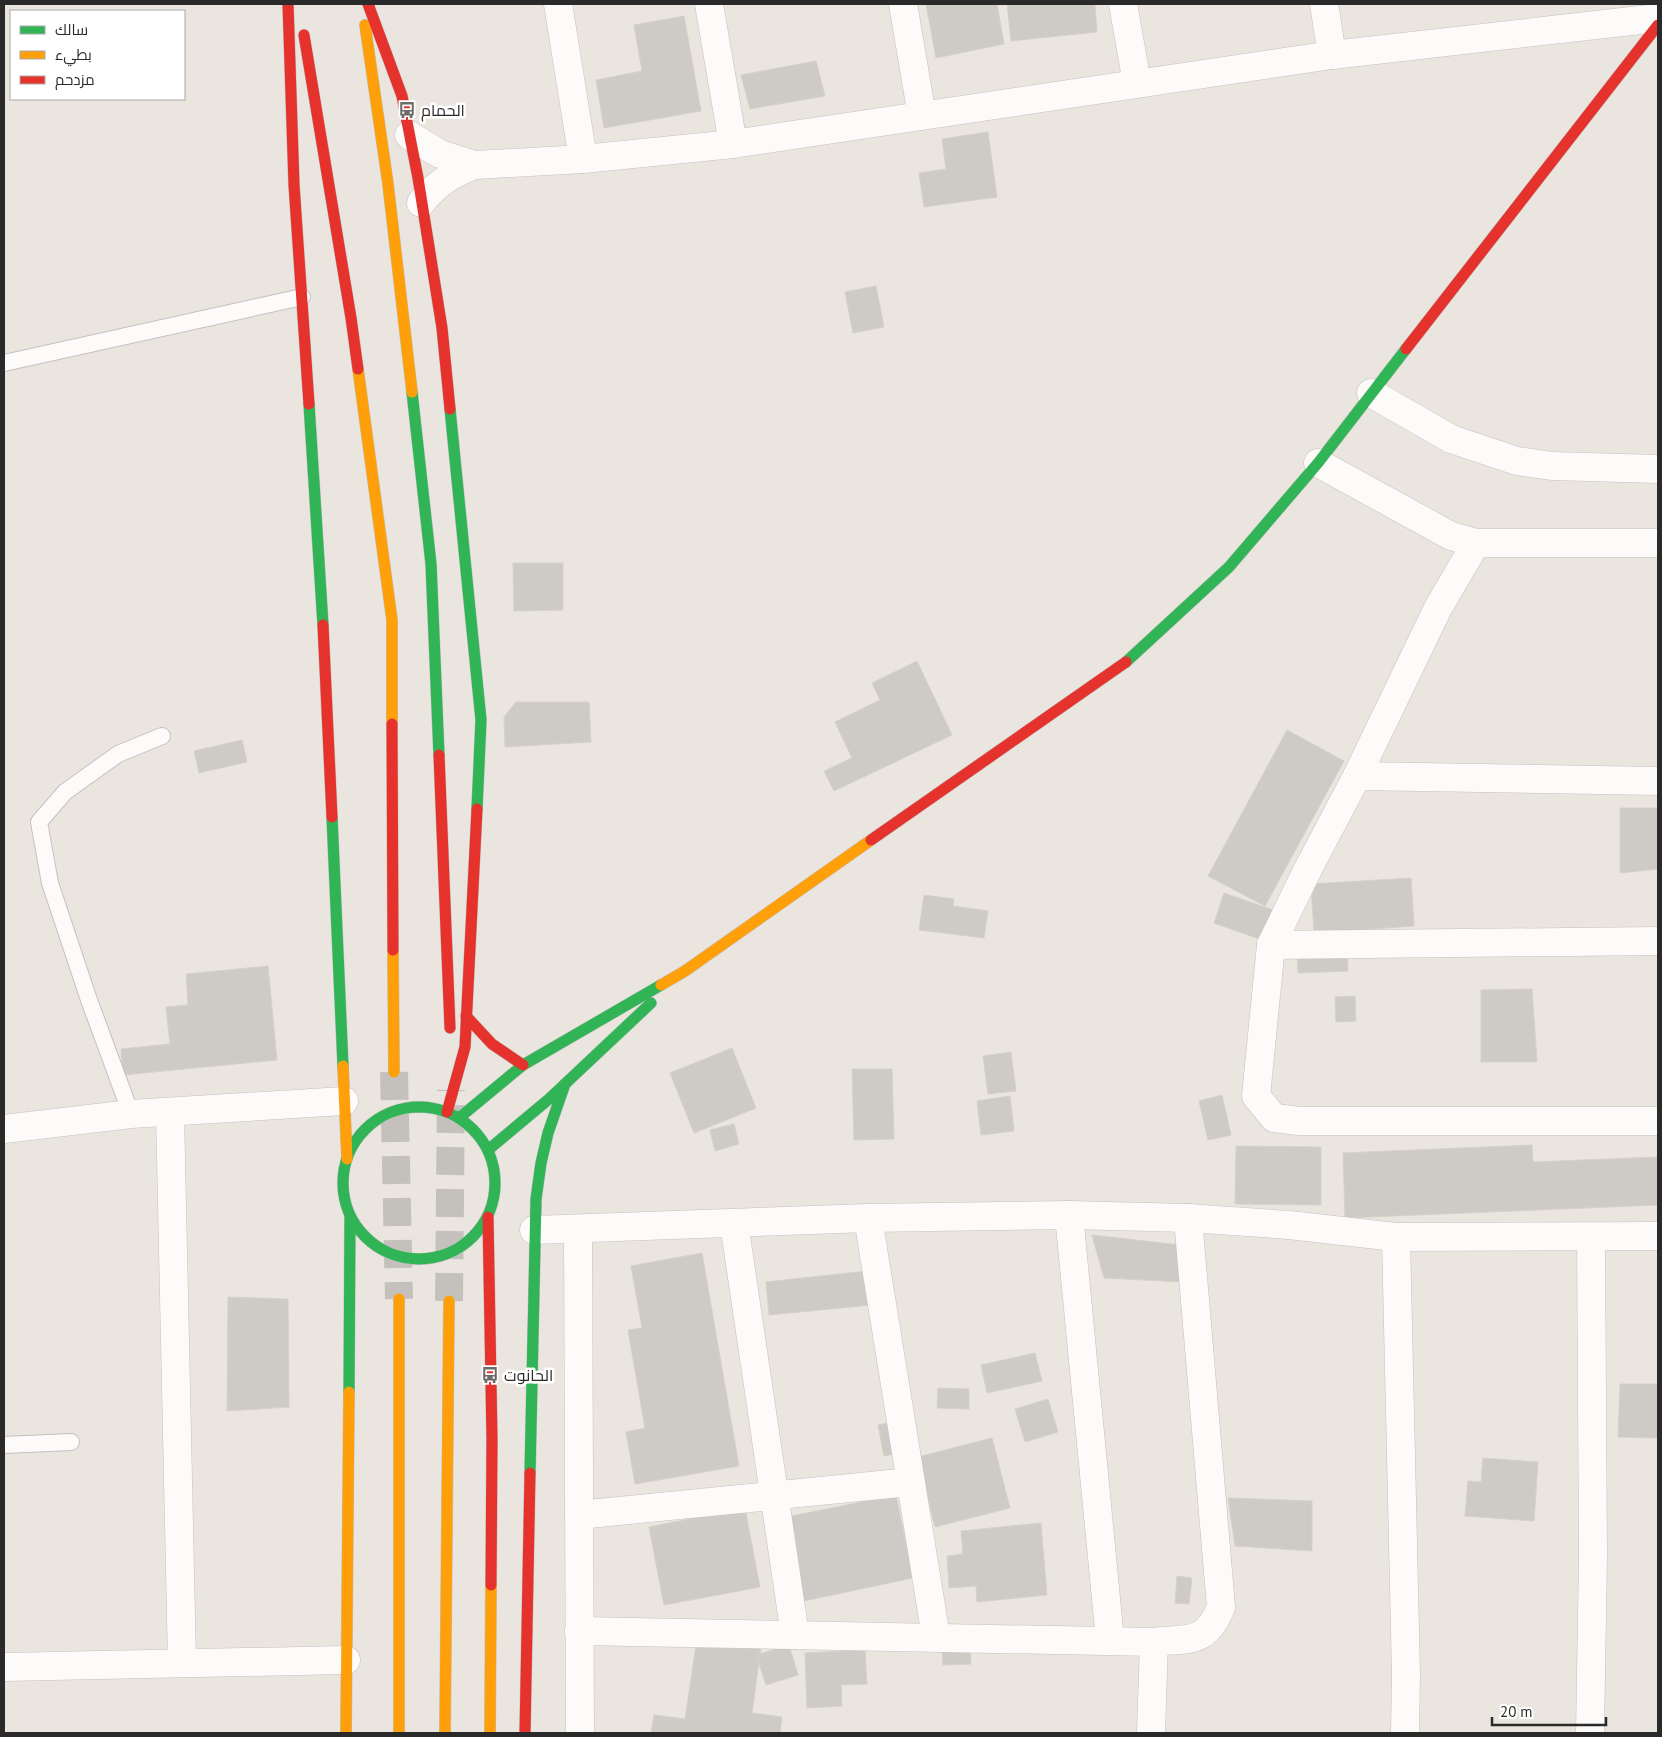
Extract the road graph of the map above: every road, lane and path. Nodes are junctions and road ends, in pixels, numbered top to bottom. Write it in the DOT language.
graph roads {
  1 [pos="288,4"];
  2 [pos="362,4"];
  3 [pos="368,4"];
  4 [pos="558,4"];
  5 [pos="709,4"];
  6 [pos="903,4"];
  7 [pos="1123,4"];
  8 [pos="1324,4"];
  9 [pos="300,14"];
  10 [pos="1658,18"];
  11 [pos="1658,25"];
  12 [pos="1332,55"];
  13 [pos="1137,84"];
  14 [pos="922,116"];
  15 [pos="409,135"];
  16 [pos="733,144"];
  17 [pos="583,159"];
  18 [pos="475,165"];
  19 [pos="421,203"];
  20 [pos="302,297"];
  21 [pos="4,363"];
  22 [pos="1371,393"];
  23 [pos="1318,463"];
  24 [pos="1658,469"];
  25 [pos="1476,542"];
  26 [pos="1658,543"];
  27 [pos="162,736"];
  28 [pos="1357,776"];
  29 [pos="1658,780"];
  30 [pos="1658,941"];
  31 [pos="1271,945"];
  32 [pos="685,971"];
  33 [pos="466,1016"];
  34 [pos="523,1065"];
  35 [pos="452,1069"];
  36 [pos="394,1072"];
  37 [pos="565,1084"];
  38 [pos="344,1100"];
  39 [pos="170,1112"];
  40 [pos="447,1112"];
  41 [pos="131,1114"];
  42 [pos="459,1118"];
  43 [pos="1658,1121"];
  44 [pos="4,1129"];
  45 [pos="488,1150"];
  46 [pos="347,1159"];
  47 [pos="1069,1215"];
  48 [pos="350,1217"];
  49 [pos="488,1217"];
  50 [pos="868,1218"];
  51 [pos="1188,1218"];
  52 [pos="734,1223"];
  53 [pos="578,1229"];
  54 [pos="534,1230"];
  55 [pos="1658,1236"];
  56 [pos="1396,1237"];
  57 [pos="1590,1237"];
  58 [pos="399,1300"];
  59 [pos="449,1301"];
  60 [pos="70,1442"];
  61 [pos="4,1445"];
  62 [pos="910,1482"];
  63 [pos="775,1496"];
  64 [pos="579,1515"];
  65 [pos="580,1631"];
  66 [pos="795,1635"];
  67 [pos="936,1638"];
  68 [pos="1110,1640"];
  69 [pos="1154,1642"];
  70 [pos="346,1660"];
  71 [pos="182,1663"];
  72 [pos="4,1667"];
  73 [pos="346,1733"];
  74 [pos="399,1733"];
  75 [pos="445,1733"];
  76 [pos="490,1733"];
  77 [pos="525,1733"];
  78 [pos="580,1733"];
  79 [pos="1151,1733"];
  80 [pos="1405,1733"];
  81 [pos="1590,1733"];
  1 -- 20 [label="main road"];
  2 -- 35 [label="main road"];
  3 -- 15 [label="main road"];
  4 -- 17 [label="street"];
  5 -- 16 [label="street"];
  6 -- 14 [label="street"];
  7 -- 13 [label="street"];
  8 -- 12 [label="street"];
  9 -- 36 [label="main road"];
  10 -- 12 [label="street"];
  11 -- 22 [label="main road"];
  12 -- 13 [label="street"];
  13 -- 14 [label="street"];
  14 -- 16 [label="street"];
  15 -- 18 [label="street"];
  15 -- 19 [label="main road"];
  16 -- 17 [label="street"];
  17 -- 18 [label="street"];
  18 -- 19 [label="street"];
  19 -- 33 [label="main road"];
  20 -- 21 [label="lane"];
  20 -- 38 [label="main road"];
  22 -- 23 [label="main road"];
  22 -- 24 [label="street"];
  23 -- 25 [label="street"];
  23 -- 32 [label="main road"];
  25 -- 26 [label="street"];
  25 -- 28 [label="street"];
  27 -- 41 [label="lane"];
  28 -- 29 [label="street"];
  28 -- 31 [label="street"];
  30 -- 31 [label="street"];
  31 -- 43 [label="street"];
  32 -- 34 [label="main road"];
  32 -- 37 [label="main road"];
  33 -- 34 [label="main road"];
  33 -- 40 [label="main road"];
  34 -- 42 [label="main road"];
  37 -- 45 [label="main road"];
  37 -- 54 [label="main road"];
  38 -- 39 [label="street"];
  38 -- 46 [label="main road"];
  39 -- 41 [label="street"];
  39 -- 71 [label="street"];
  40 -- 42 [label="main road"];
  40 -- 46 [label="main road"];
  41 -- 44 [label="street"];
  42 -- 45 [label="main road"];
  45 -- 49 [label="main road"];
  46 -- 48 [label="main road"];
  47 -- 50 [label="street"];
  47 -- 51 [label="street"];
  47 -- 68 [label="street"];
  48 -- 49 [label="main road"];
  48 -- 70 [label="main road"];
  49 -- 76 [label="main road"];
  50 -- 52 [label="street"];
  50 -- 62 [label="street"];
  51 -- 56 [label="street"];
  51 -- 69 [label="street"];
  52 -- 53 [label="street"];
  52 -- 63 [label="street"];
  53 -- 54 [label="street"];
  53 -- 64 [label="street"];
  54 -- 77 [label="main road"];
  55 -- 57 [label="street"];
  56 -- 57 [label="street"];
  56 -- 80 [label="street"];
  57 -- 81 [label="street"];
  58 -- 74 [label="main road"];
  59 -- 75 [label="main road"];
  60 -- 61 [label="lane"];
  62 -- 63 [label="street"];
  62 -- 67 [label="street"];
  63 -- 64 [label="street"];
  63 -- 66 [label="street"];
  64 -- 65 [label="street"];
  65 -- 66 [label="street"];
  65 -- 78 [label="street"];
  66 -- 67 [label="street"];
  67 -- 68 [label="street"];
  68 -- 69 [label="street"];
  69 -- 79 [label="street"];
  70 -- 71 [label="street"];
  70 -- 73 [label="main road"];
  71 -- 72 [label="street"];
}
